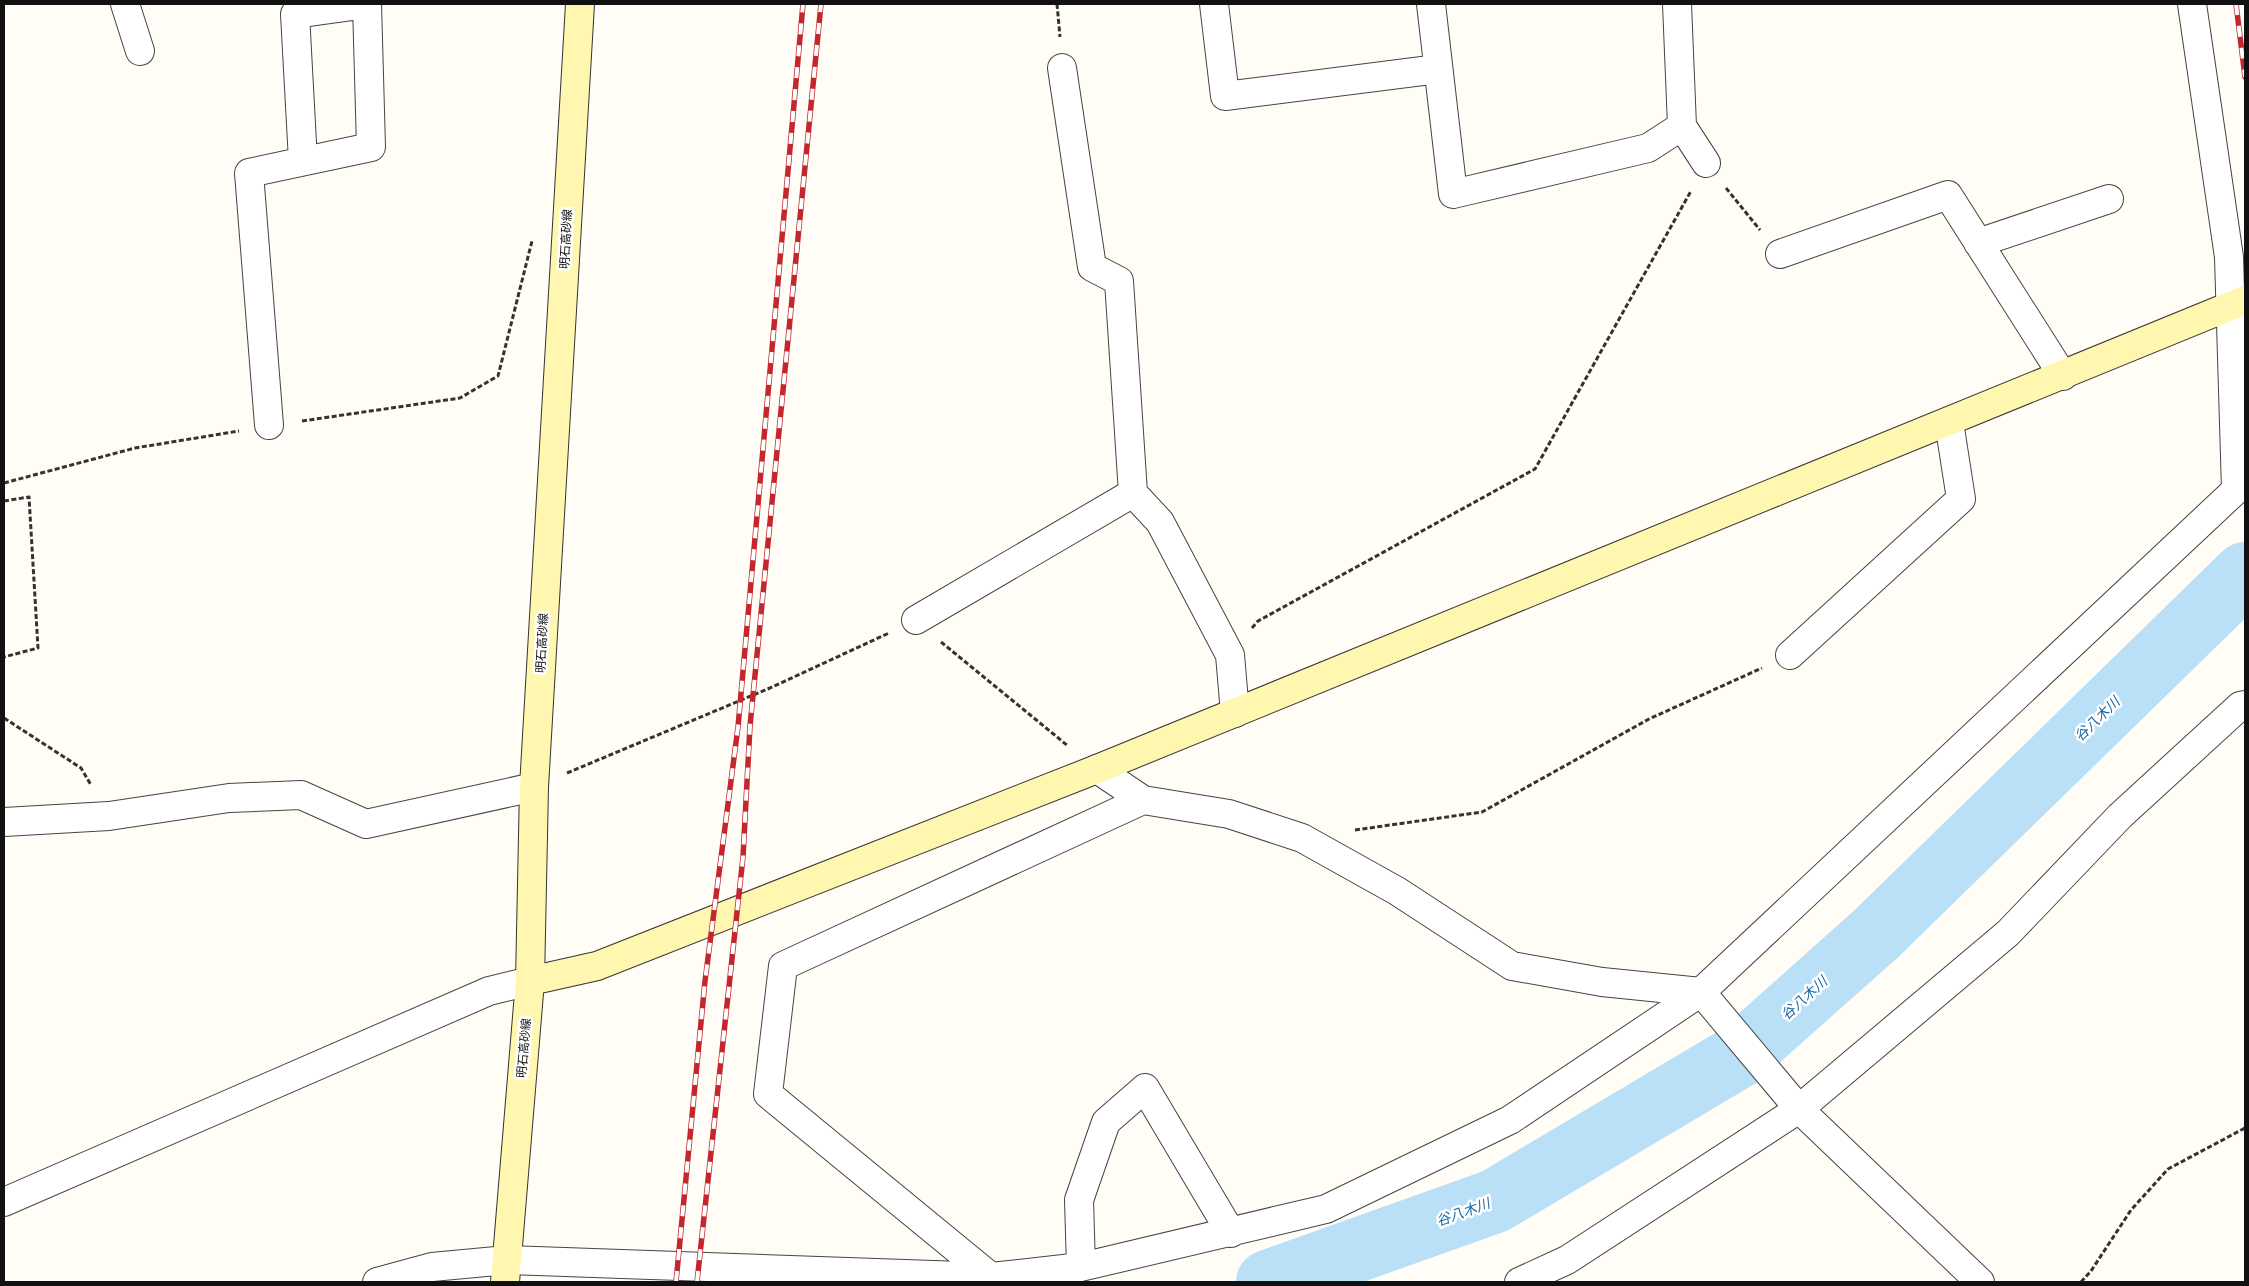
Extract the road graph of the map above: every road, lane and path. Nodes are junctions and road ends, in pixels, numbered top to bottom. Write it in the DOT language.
graph roads {
  1 [pos="125,4"];
  2 [pos="367,4"];
  3 [pos="580,4"];
  4 [pos="1214,4"];
  5 [pos="1431,4"];
  6 [pos="1679,4"];
  7 [pos="2192,4"];
  8 [pos="140,51"];
  9 [pos="1062,68"];
  10 [pos="1438,69"];
  11 [pos="1682,126"];
  12 [pos="303,161"];
  13 [pos="1706,163"];
  14 [pos="2109,199"];
  15 [pos="533,235"];
  16 [pos="1978,243"];
  17 [pos="1780,254"];
  18 [pos="2238,303"];
  19 [pos="2063,376"];
  20 [pos="1949,422"];
  21 [pos="269,426"];
  22 [pos="4,483"];
  23 [pos="1133,493"];
  24 [pos="4,501"];
  25 [pos="916,620"];
  26 [pos="1230,655"];
  27 [pos="1790,655"];
  28 [pos="4,657"];
  29 [pos="2245,705"];
  30 [pos="1235,713"];
  31 [pos="4,718"];
  32 [pos="1097,769"];
  33 [pos="534,787"];
  34 [pos="1143,800"];
  35 [pos="109,816"];
  36 [pos="4,822"];
  37 [pos="1349,831"];
  38 [pos="530,981"];
  39 [pos="1701,992"];
  40 [pos="1799,1109"];
  41 [pos="2245,1128"];
  42 [pos="4,1202"];
  43 [pos="1231,1233"];
  44 [pos="1081,1267"];
  45 [pos="506,1271"];
  46 [pos="991,1277"];
  47 [pos="377,1282"];
  48 [pos="1519,1282"];
  49 [pos="1980,1282"];
  50 [pos="2081,1282"];
  1 -- 8 [label="street"];
  2 -- 12 [label="street"];
  2 -- 12 [label="street"];
  3 -- 33 [label="street, 明石高砂線"];
  4 -- 10 [label="street"];
  5 -- 10 [label="street"];
  6 -- 11 [label="street"];
  7 -- 18 [label="street"];
  9 -- 23 [label="street"];
  10 -- 11 [label="street"];
  11 -- 13 [label="street"];
  12 -- 21 [label="street"];
  13 -- 17 [label="path"];
  13 -- 26 [label="path"];
  14 -- 16 [label="street"];
  15 -- 21 [label="path"];
  16 -- 17 [label="street"];
  16 -- 19 [label="street"];
  18 -- 19 [label="street"];
  18 -- 39 [label="street"];
  19 -- 20 [label="street"];
  20 -- 27 [label="street"];
  20 -- 30 [label="street"];
  21 -- 22 [label="path"];
  23 -- 25 [label="street"];
  23 -- 26 [label="street"];
  24 -- 28 [label="path"];
  25 -- 32 [label="path"];
  25 -- 33 [label="path"];
  26 -- 30 [label="street"];
  27 -- 37 [label="path"];
  29 -- 40 [label="street"];
  30 -- 32 [label="street"];
  31 -- 35 [label="path"];
  32 -- 34 [label="street"];
  32 -- 38 [label="street"];
  33 -- 35 [label="street"];
  33 -- 38 [label="street, 明石高砂線"];
  34 -- 39 [label="street"];
  34 -- 46 [label="street"];
  35 -- 36 [label="street"];
  38 -- 42 [label="street"];
  38 -- 45 [label="street, 明石高砂線"];
  39 -- 40 [label="street"];
  39 -- 43 [label="street"];
  40 -- 48 [label="street"];
  40 -- 49 [label="street"];
  41 -- 50 [label="path"];
  43 -- 44 [label="street"];
  43 -- 44 [label="street"];
  44 -- 46 [label="street"];
  45 -- 46 [label="street"];
  45 -- 47 [label="street"];
}
